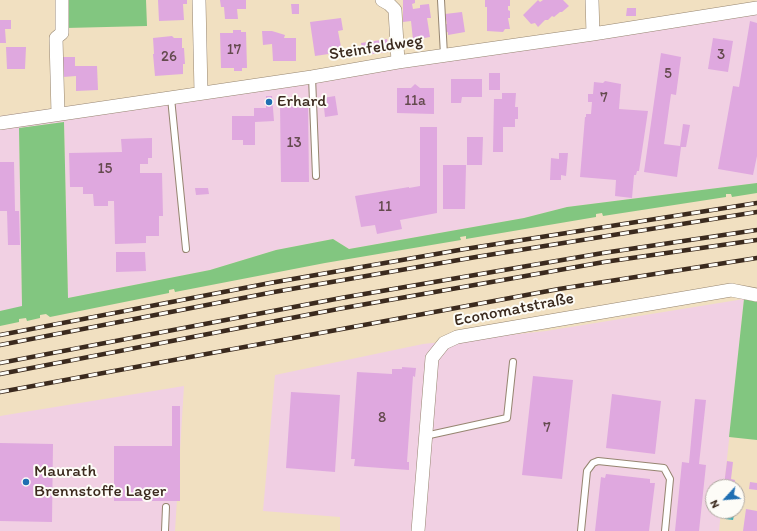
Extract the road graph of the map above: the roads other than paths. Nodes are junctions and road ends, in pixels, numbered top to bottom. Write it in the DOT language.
graph roads {
  1 [pos="62,0"];
  2 [pos="199,0"];
  3 [pos="382,0"];
  4 [pos="441,0"];
  5 [pos="592,0"];
  6 [pos="757,8"];
  7 [pos="593,34"];
  8 [pos="444,56"];
  9 [pos="398,62"];
  10 [pos="312,77"];
  11 [pos="201,93"];
  12 [pos="171,98"];
  13 [pos="58,114"];
  14 [pos="0,123"];
  15 [pos="316,176"];
  16 [pos="186,249"];
  17 [pos="757,295"];
  18 [pos="513,362"];
  19 [pos="425,436"];
  20 [pos="166,507"];
  21 [pos="165,531"];
  22 [pos="418,531"];
  23 [pos="581,531"];
  24 [pos="665,531"];
  1 -- 13 [label="street"];
  2 -- 11 [label="street"];
  3 -- 9 [label="street"];
  4 -- 8 [label="lane"];
  5 -- 7 [label="street"];
  6 -- 7 [label="street, Steinfeldweg"];
  7 -- 8 [label="street, Steinfeldweg"];
  8 -- 9 [label="street, Steinfeldweg"];
  9 -- 10 [label="street, Steinfeldweg"];
  10 -- 11 [label="street, Steinfeldweg"];
  10 -- 15 [label="lane"];
  11 -- 12 [label="street, Steinfeldweg"];
  12 -- 13 [label="street, Steinfeldweg"];
  12 -- 16 [label="lane"];
  13 -- 14 [label="street, Steinfeldweg"];
  17 -- 19 [label="street, Economatstraße"];
  18 -- 19 [label="lane"];
  19 -- 22 [label="street, Economatstraße"];
  20 -- 21 [label="lane"];
  23 -- 24 [label="lane"];
}
